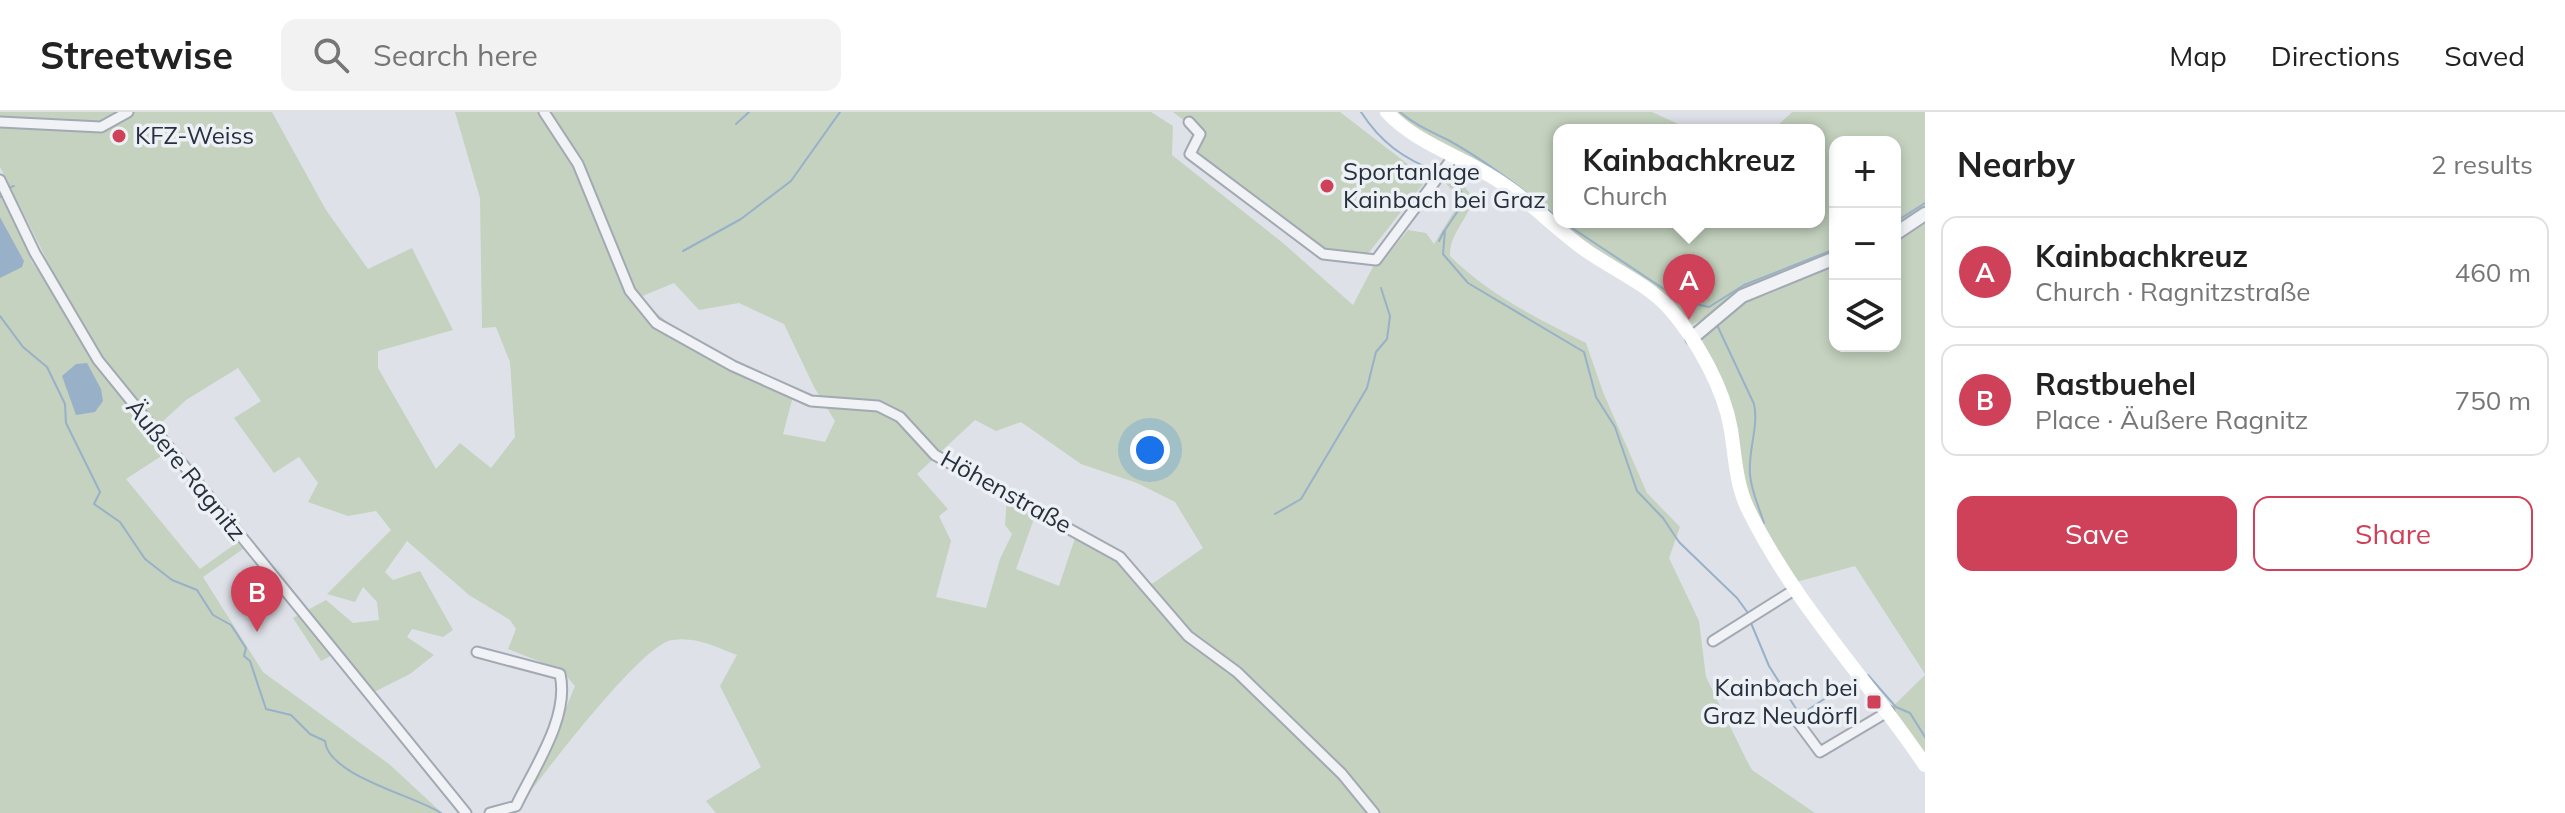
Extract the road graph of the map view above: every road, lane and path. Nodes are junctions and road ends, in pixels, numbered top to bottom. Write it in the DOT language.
graph roads {
  1 [pos="128,112"];
  2 [pos="544,112"];
  3 [pos="1387,112"];
  4 [pos="0,122"];
  5 [pos="1189,122"];
  6 [pos="1454,156"];
  7 [pos="0,180"];
  8 [pos="1925,214"];
  9 [pos="1553,224"];
  10 [pos="1558,228"];
  11 [pos="1901,230"];
  12 [pos="1829,260"];
  13 [pos="1692,338"];
  14 [pos="1794,590"];
  15 [pos="1713,641"];
  16 [pos="477,652"];
  17 [pos="1889,711"];
  18 [pos="1797,721"];
  19 [pos="1925,765"];
  20 [pos="466,813"];
  21 [pos="490,813"];
  22 [pos="1374,813"];
  1 -- 4 [label="street"];
  2 -- 22 [label="street, Höhenstraße"];
  3 -- 6 [label="main road"];
  5 -- 6 [label="street"];
  6 -- 9 [label="main road"];
  7 -- 20 [label="street, Äußere Ragnitz"];
  8 -- 11 [label="street"];
  10 -- 13 [label="main road"];
  12 -- 13 [label="street"];
  13 -- 14 [label="main road"];
  14 -- 15 [label="street"];
  14 -- 17 [label="main road"];
  16 -- 21 [label="street"];
  17 -- 18 [label="street"];
  17 -- 19 [label="main road"];
}
